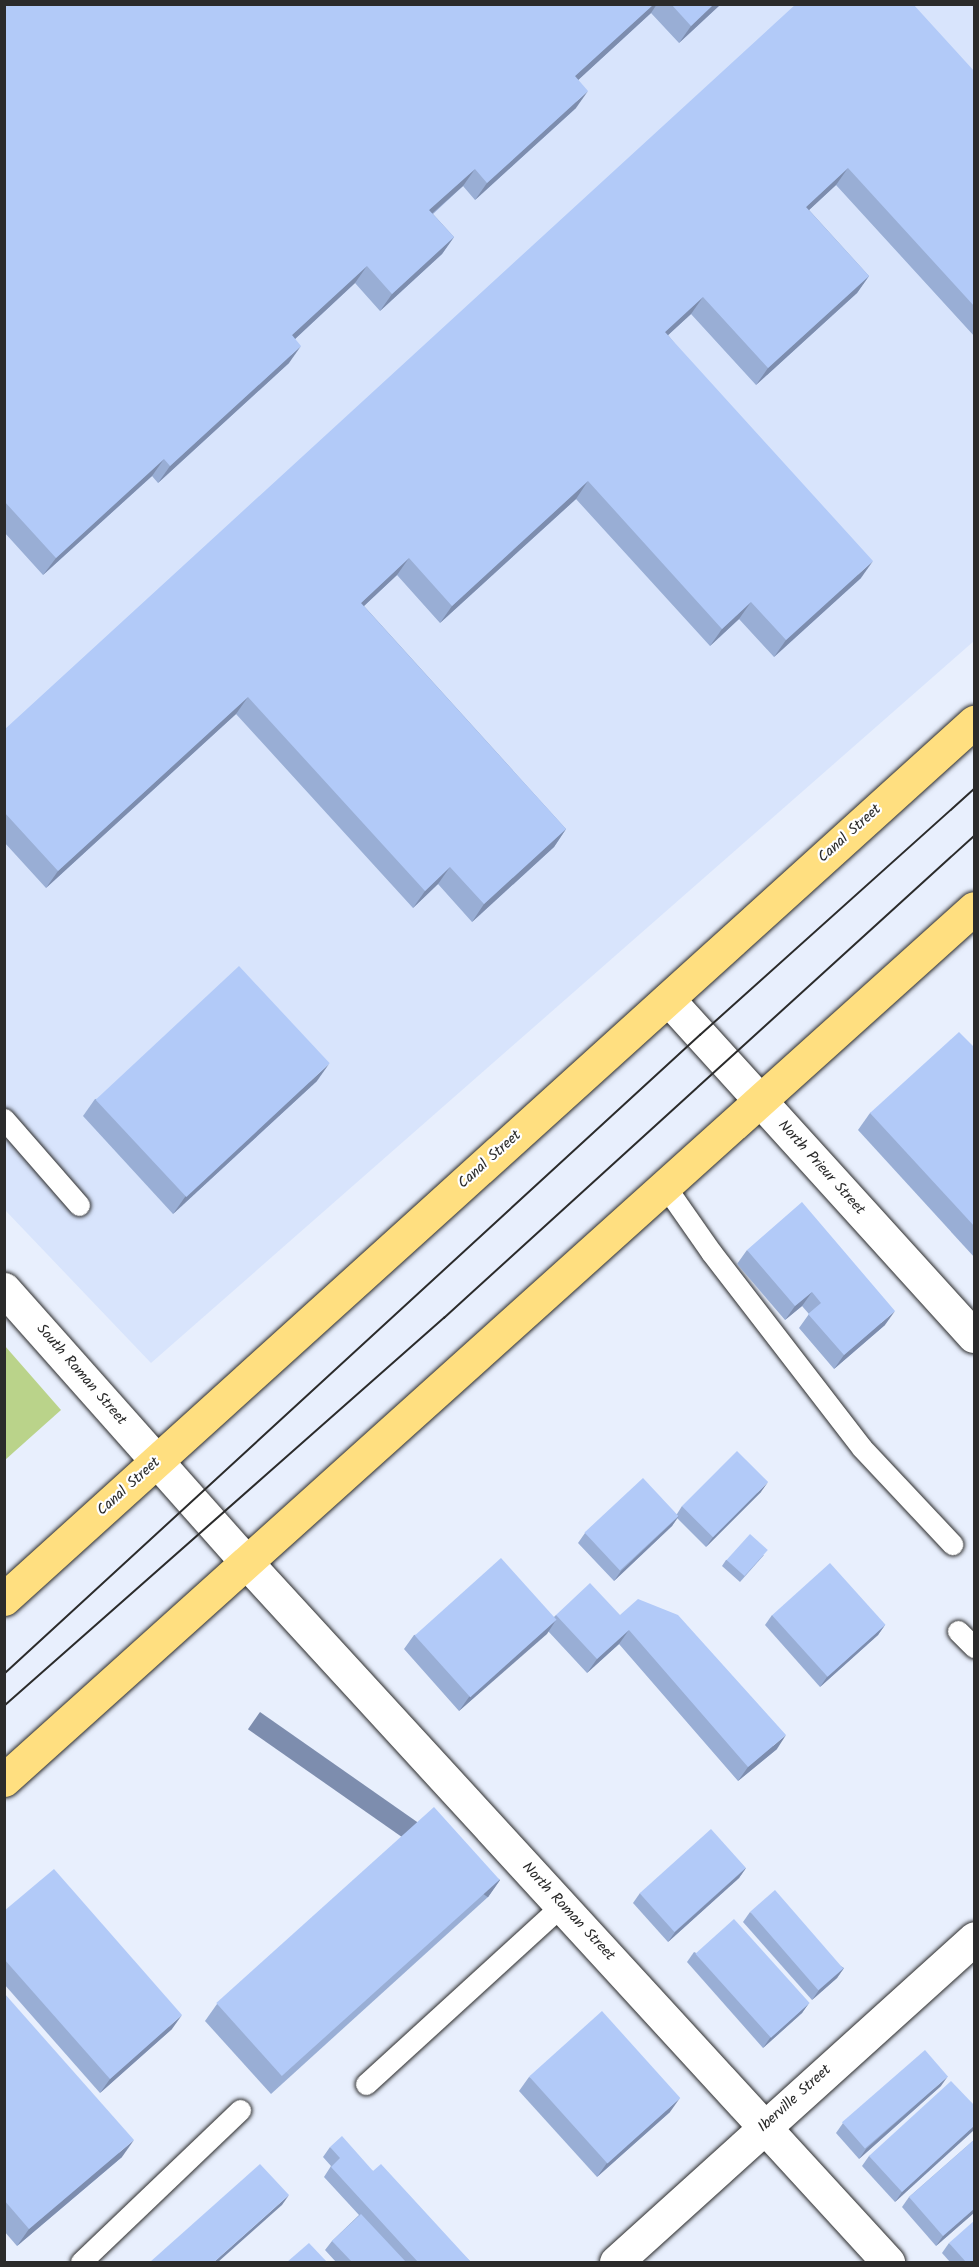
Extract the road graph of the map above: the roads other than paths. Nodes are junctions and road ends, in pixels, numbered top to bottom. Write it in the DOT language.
graph roads {
  1 [pos="975,722"];
  2 [pos="975,908"];
  3 [pos="668,999"];
  4 [pos="760,1101"];
  5 [pos="4,1119"];
  6 [pos="665,1186"];
  7 [pos="79,1204"];
  8 [pos="4,1289"];
  9 [pos="975,1336"];
  10 [pos="156,1462"];
  11 [pos="952,1544"];
  12 [pos="246,1562"];
  13 [pos="4,1599"];
  14 [pos="958,1631"];
  15 [pos="975,1647"];
  16 [pos="4,1780"];
  17 [pos="562,1905"];
  18 [pos="975,1938"];
  19 [pos="366,2084"];
  20 [pos="240,2110"];
  21 [pos="765,2126"];
  22 [pos="81,2262"];
  23 [pos="616,2262"];
  24 [pos="888,2262"];
  1 -- 3 [label="main road, Canal Street"];
  2 -- 4 [label="main road"];
  3 -- 4 [label="street, North Prieur Street"];
  3 -- 10 [label="main road, Canal Street"];
  4 -- 6 [label="main road"];
  4 -- 9 [label="street, North Prieur Street"];
  5 -- 7 [label="lane"];
  6 -- 11 [label="lane"];
  6 -- 12 [label="main road"];
  8 -- 10 [label="street, South Roman Street"];
  10 -- 12 [label="street, South Roman Street"];
  10 -- 13 [label="main road, Canal Street"];
  12 -- 16 [label="main road"];
  12 -- 17 [label="street, North Roman Street"];
  14 -- 15 [label="lane"];
  17 -- 19 [label="lane"];
  17 -- 21 [label="street, North Roman Street"];
  18 -- 21 [label="street, Iberville Street"];
  20 -- 22 [label="lane"];
  21 -- 23 [label="street, Iberville Street"];
  21 -- 24 [label="street, North Roman Street"];
}
